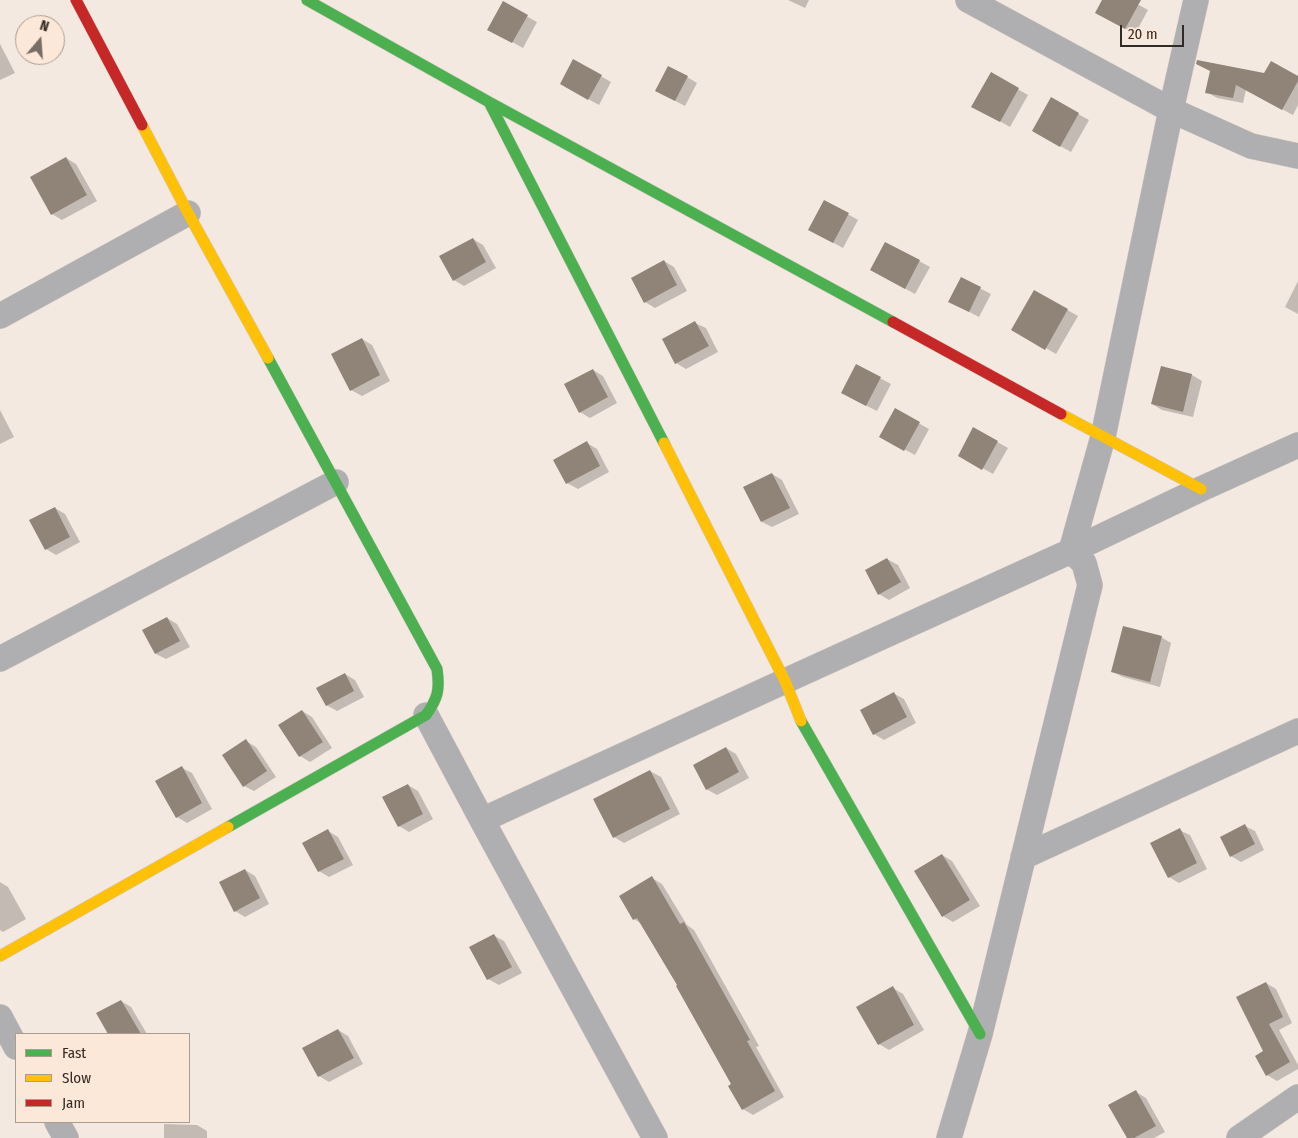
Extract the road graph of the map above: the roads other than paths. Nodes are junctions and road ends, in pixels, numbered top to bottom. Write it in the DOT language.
graph roads {
  1 [pos="76,0"];
  2 [pos="307,0"];
  3 [pos="968,0"];
  4 [pos="1196,0"];
  5 [pos="489,102"];
  6 [pos="1171,110"];
  7 [pos="1298,156"];
  8 [pos="188,213"];
  9 [pos="0,316"];
  10 [pos="1103,438"];
  11 [pos="1298,445"];
  12 [pos="336,482"];
  13 [pos="1201,489"];
  14 [pos="1071,551"];
  15 [pos="0,659"];
  16 [pos="785,680"];
  17 [pos="426,715"];
  18 [pos="1298,731"];
  19 [pos="482,820"];
  20 [pos="1024,857"];
  21 [pos="0,956"];
  22 [pos="0,1017"];
  23 [pos="980,1034"];
  24 [pos="15,1045"];
  25 [pos="1298,1097"];
  26 [pos="58,1123"];
  27 [pos="66,1138"];
  28 [pos="655,1138"];
  29 [pos="949,1138"];
  30 [pos="1239,1138"];
  1 -- 8 [label="street"];
  2 -- 5 [label="street"];
  3 -- 6 [label="street"];
  4 -- 6 [label="street"];
  5 -- 10 [label="street"];
  5 -- 16 [label="street"];
  6 -- 7 [label="street"];
  6 -- 10 [label="street"];
  8 -- 9 [label="street"];
  8 -- 12 [label="street"];
  10 -- 13 [label="street"];
  10 -- 14 [label="street"];
  11 -- 13 [label="street"];
  12 -- 15 [label="street"];
  12 -- 17 [label="street"];
  13 -- 14 [label="street"];
  14 -- 16 [label="street"];
  14 -- 20 [label="street"];
  16 -- 19 [label="street"];
  16 -- 23 [label="street"];
  17 -- 19 [label="street"];
  17 -- 21 [label="street"];
  18 -- 20 [label="street"];
  19 -- 28 [label="street"];
  20 -- 23 [label="street"];
  22 -- 24 [label="street"];
  23 -- 29 [label="street"];
  25 -- 30 [label="street"];
  26 -- 27 [label="street"];
}
